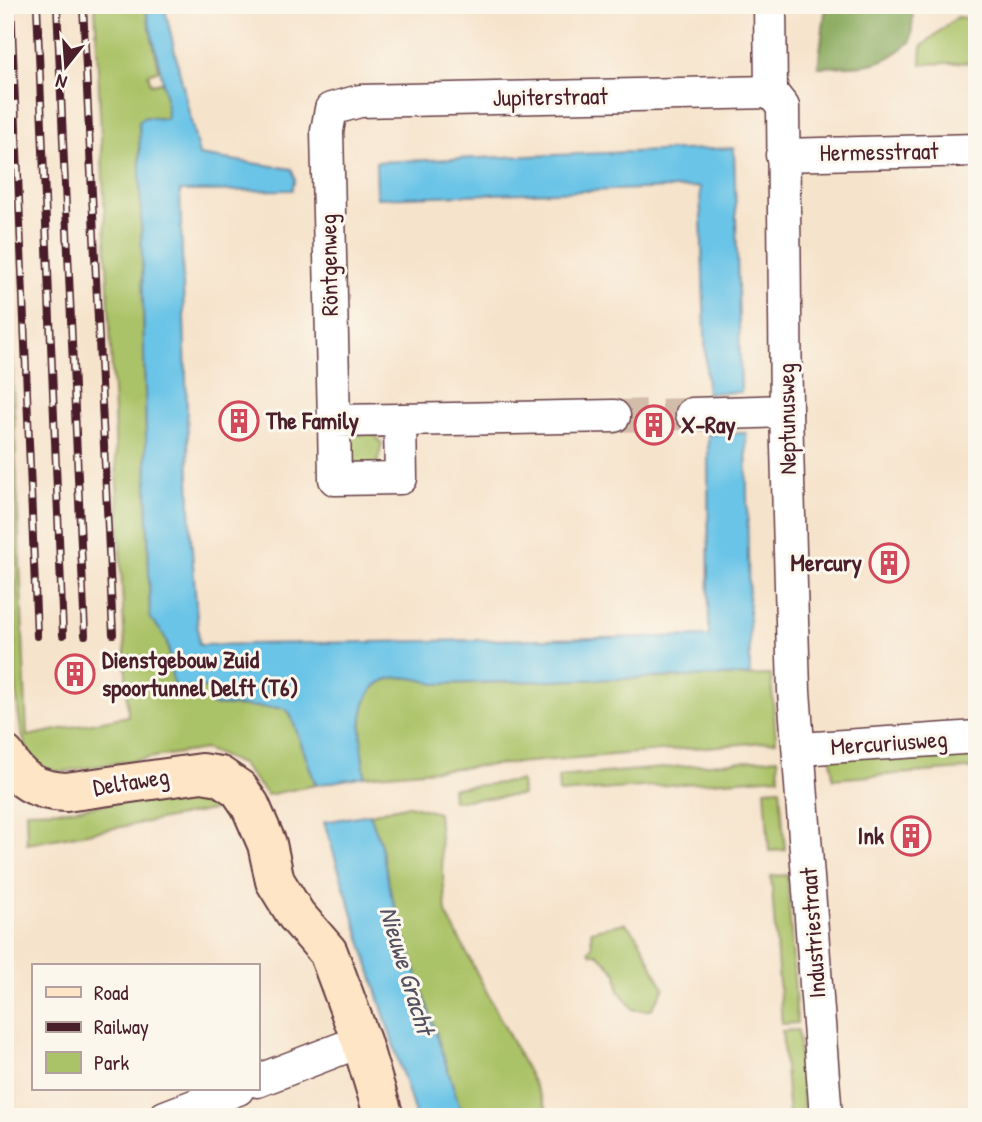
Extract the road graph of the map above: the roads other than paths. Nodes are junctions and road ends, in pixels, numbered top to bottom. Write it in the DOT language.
graph roads {
  1 [pos="770,5"];
  2 [pos="771,92"];
  3 [pos="331,109"];
  4 [pos="977,150"];
  5 [pos="782,155"];
  6 [pos="786,411"];
  7 [pos="692,414"];
  8 [pos="614,416"];
  9 [pos="400,420"];
  10 [pos="334,421"];
  11 [pos="977,737"];
  12 [pos="800,749"];
  13 [pos="10,776"];
  14 [pos="361,1041"];
  15 [pos="259,1080"];
  16 [pos="235,1090"];
  17 [pos="165,1117"];
  18 [pos="384,1117"];
  19 [pos="826,1117"];
  1 -- 2 [label="street"];
  2 -- 3 [label="street, Jupiterstraat"];
  2 -- 5 [label="street, Neptunusweg"];
  3 -- 10 [label="street, Röntgenweg"];
  4 -- 5 [label="street, Hermesstraat"];
  5 -- 6 [label="street, Neptunusweg"];
  6 -- 7 [label="street"];
  6 -- 12 [label="street, Neptunusweg"];
  8 -- 9 [label="street"];
  9 -- 10 [label="street"];
  9 -- 10 [label="street, Röntgenweg"];
  11 -- 12 [label="street, Mercuriusweg"];
  12 -- 19 [label="street, Industriestraat"];
  13 -- 14 [label="street, Deltaweg"];
  14 -- 15 [label="street"];
  14 -- 18 [label="street"];
  16 -- 17 [label="street"];
}
